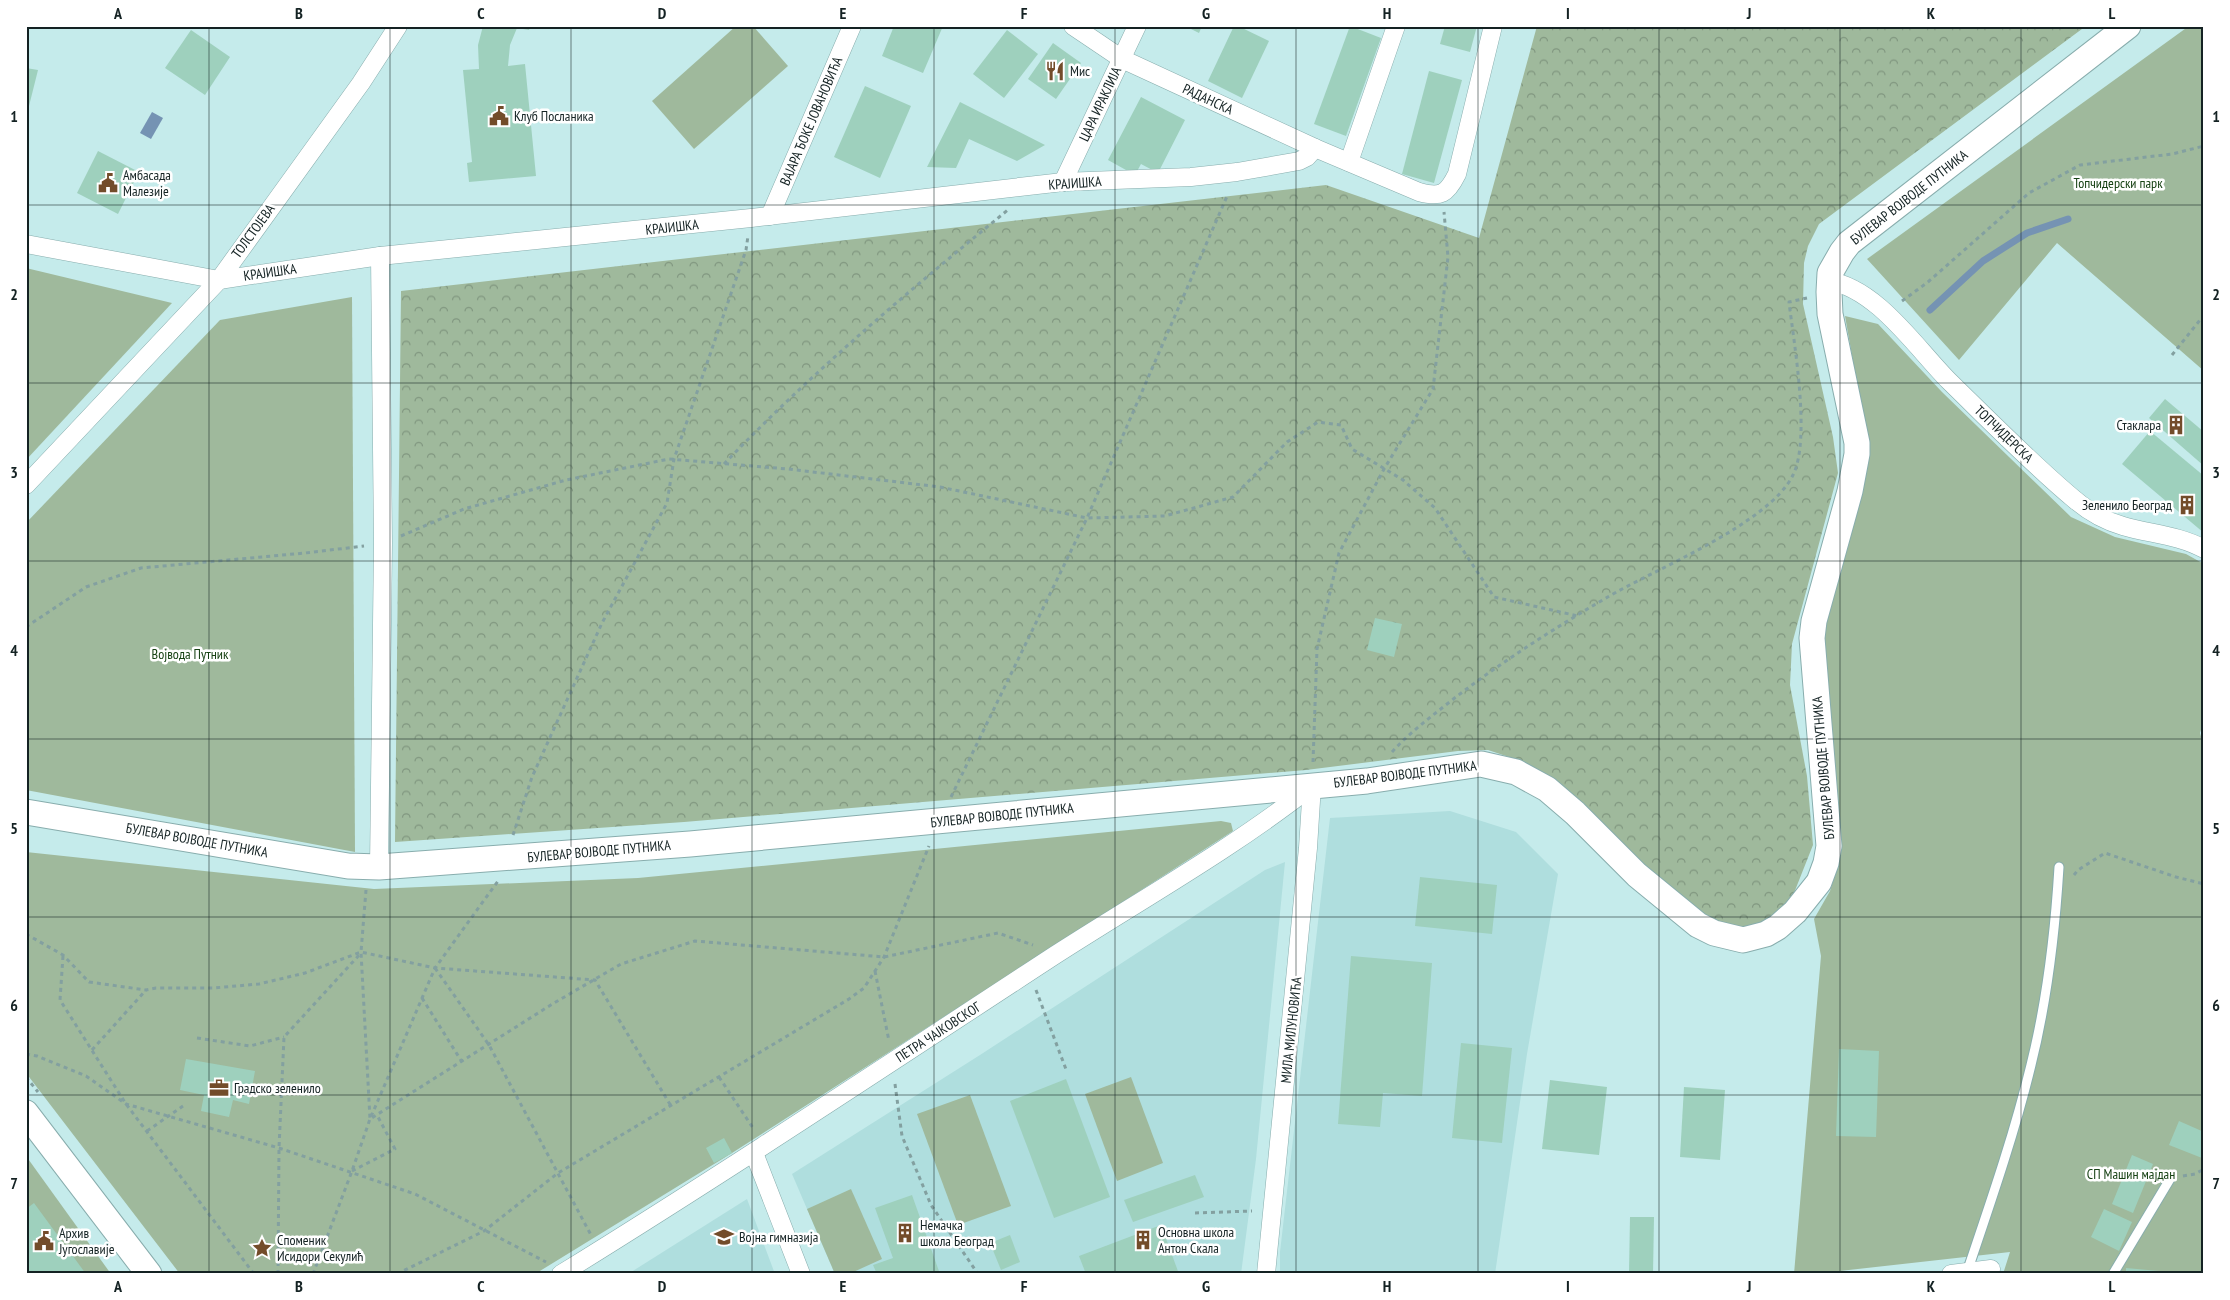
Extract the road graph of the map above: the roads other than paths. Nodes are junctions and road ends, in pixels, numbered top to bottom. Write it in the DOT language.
graph roads {
  1 [pos="398,26"];
  2 [pos="852,26"];
  3 [pos="1073,26"];
  4 [pos="1137,26"];
  5 [pos="1396,26"];
  6 [pos="1493,26"];
  7 [pos="2128,26"];
  8 [pos="1122,59"];
  9 [pos="1315,148"];
  10 [pos="1349,162"];
  11 [pos="1064,182"];
  12 [pos="770,216"];
  13 [pos="26,244"];
  14 [pos="380,256"];
  15 [pos="219,280"];
  16 [pos="1822,289"];
  17 [pos="26,485"];
  18 [pos="2204,549"];
  19 [pos="1312,785"];
  20 [pos="26,812"];
  21 [pos="2058,866"];
  22 [pos="371,867"];
  23 [pos="26,1113"];
  24 [pos="759,1150"];
  25 [pos="2170,1179"];
  26 [pos="1991,1269"];
  27 [pos="562,1273"];
  28 [pos="1959,1273"];
  29 [pos="149,1274"];
  30 [pos="801,1274"];
  31 [pos="1266,1274"];
  32 [pos="2113,1274"];
  1 -- 15 [label="street, ТОЛСТОЈЕВА"];
  2 -- 12 [label="street, ВАЈАРА ЂОКЕ ЈОВАНОВИЋА"];
  3 -- 8 [label="street, РАДАНСКА"];
  4 -- 8 [label="street, ЦАРА ИРАКЛИЈА"];
  5 -- 10 [label="street"];
  6 -- 10 [label="street, РАДАНСКА"];
  7 -- 16 [label="street, БУЛЕВАР ВОЈВОДЕ ПУТНИКА"];
  8 -- 9 [label="street, РАДАНСКА"];
  8 -- 11 [label="street, ЦАРА ИРАКЛИЈА"];
  9 -- 10 [label="street, РАДАНСКА"];
  9 -- 11 [label="street, КРАЈИШКА"];
  11 -- 12 [label="street, КРАЈИШКА"];
  12 -- 14 [label="street, КРАЈИШКА"];
  13 -- 15 [label="street, КРАЈИШКА"];
  14 -- 15 [label="street, КРАЈИШКА"];
  14 -- 22 [label="street"];
  15 -- 17 [label="street, ТОЛСТОЈЕВА"];
  16 -- 18 [label="street, ТОПЧИДЕРСКА"];
  16 -- 19 [label="street, БУЛЕВАР ВОЈВОДЕ ПУТНИКА"];
  19 -- 22 [label="street, БУЛЕВАР ВОЈВОДЕ ПУТНИКА"];
  19 -- 24 [label="street, ПЕТРА ЧАЈКОВСКОГ"];
  19 -- 31 [label="street, МИЛА МИЛУНОВИЋА"];
  20 -- 22 [label="street, БУЛЕВАР ВОЈВОДЕ ПУТНИКА"];
  21 -- 28 [label="lane"];
  23 -- 29 [label="street"];
  24 -- 27 [label="street, ПЕТРА ЧАЈКОВСКОГ"];
  24 -- 30 [label="street"];
  25 -- 32 [label="lane"];
  26 -- 28 [label="street"];
}
